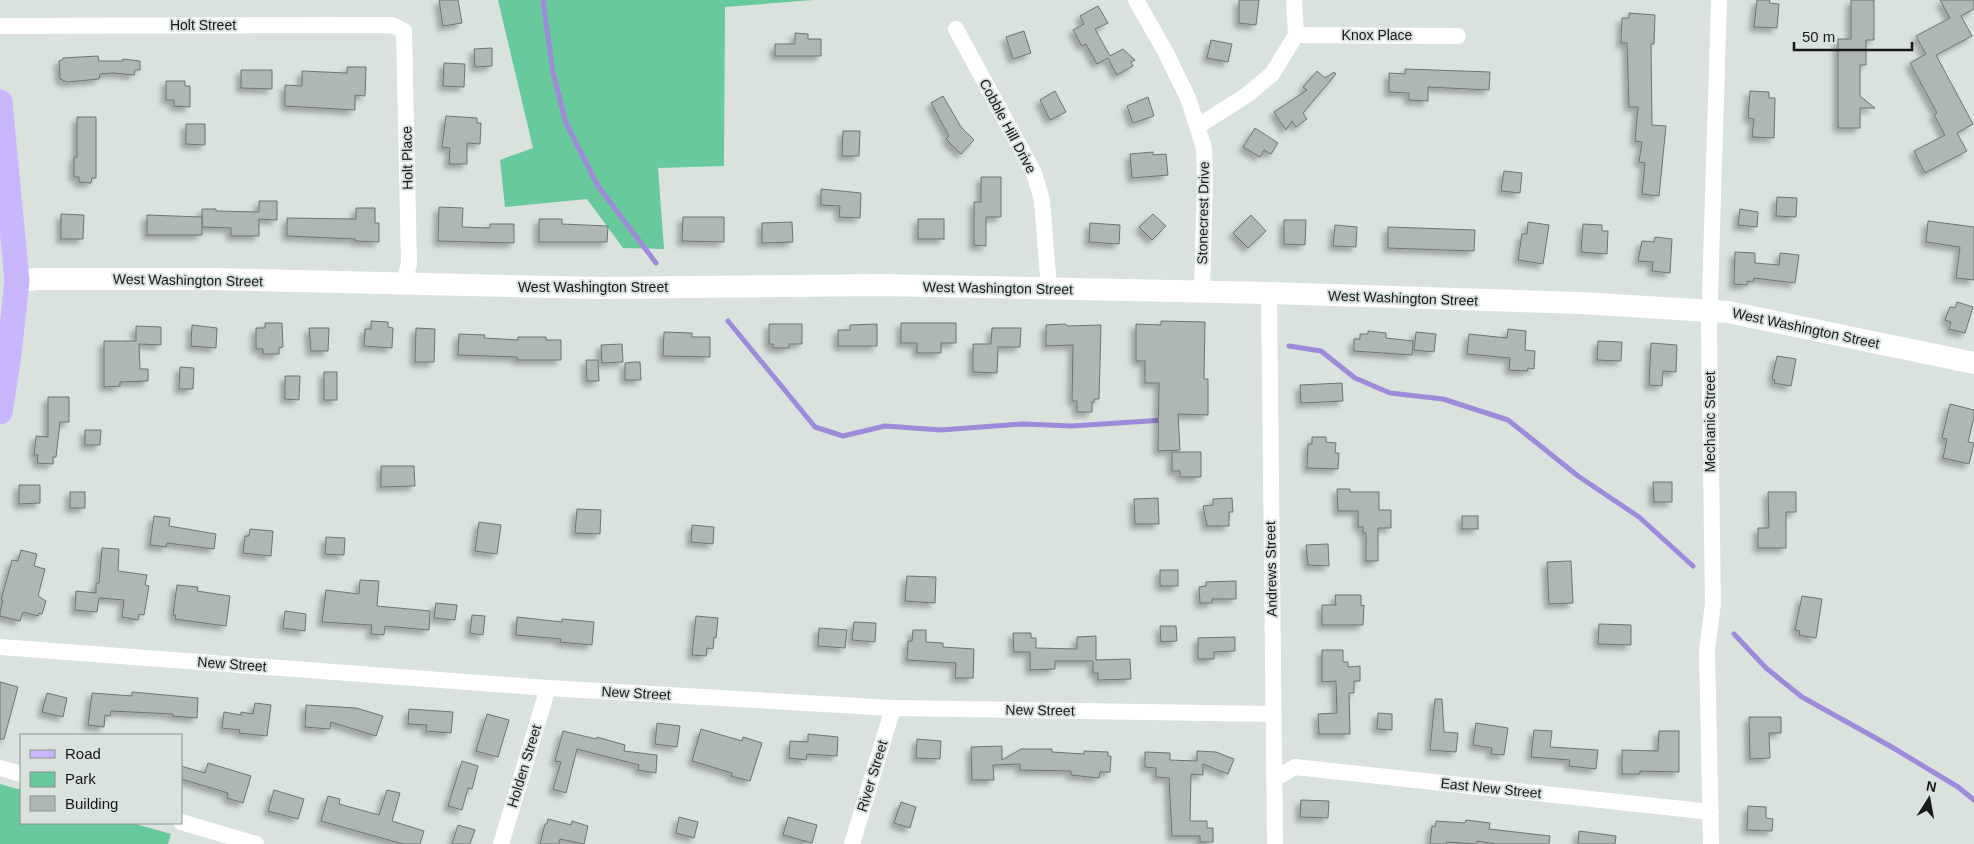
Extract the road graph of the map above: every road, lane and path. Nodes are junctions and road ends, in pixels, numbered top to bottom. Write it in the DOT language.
graph roads {
  1 [pos="1136,0"];
  2 [pos="1294,0"];
  3 [pos="1719,0"];
  4 [pos="0,26"];
  5 [pos="956,29"];
  6 [pos="404,31"];
  7 [pos="1296,35"];
  8 [pos="1458,36"];
  9 [pos="0,110"];
  10 [pos="1198,126"];
  11 [pos="17,281"];
  12 [pos="403,285"];
  13 [pos="1049,289"];
  14 [pos="1202,292"];
  15 [pos="1269,294"];
  16 [pos="1710,310"];
  17 [pos="1974,363"];
  18 [pos="0,412"];
  19 [pos="0,647"];
  20 [pos="548,688"];
  21 [pos="893,708"];
  22 [pos="1273,714"];
  23 [pos="0,768"];
  24 [pos="20,774"];
  25 [pos="1275,779"];
  26 [pos="1711,812"];
  27 [pos="182,822"];
  28 [pos="256,844"];
  29 [pos="500,844"];
  30 [pos="852,844"];
  31 [pos="1275,844"];
  32 [pos="1711,844"];
  1 -- 10 [label="street, Stonecrest Drive"];
  2 -- 7 [label="street"];
  3 -- 16 [label="street, Mechanic Street"];
  4 -- 6 [label="street, Holt Street"];
  5 -- 13 [label="street, Cobble Hill Drive"];
  6 -- 12 [label="street, Holt Place"];
  7 -- 8 [label="street, Knox Place"];
  7 -- 10 [label="street"];
  9 -- 11 [label="main road"];
  10 -- 14 [label="street, Stonecrest Drive"];
  11 -- 12 [label="main road, West Washington Street"];
  11 -- 18 [label="main road"];
  12 -- 13 [label="main road, West Washington Street"];
  13 -- 14 [label="main road, West Washington Street"];
  14 -- 15 [label="main road, West Washington Street"];
  15 -- 16 [label="main road, West Washington Street"];
  15 -- 22 [label="street, Andrews Street"];
  16 -- 17 [label="main road, West Washington Street"];
  16 -- 26 [label="street, Mechanic Street"];
  19 -- 20 [label="street, New Street"];
  20 -- 21 [label="street, New Street"];
  20 -- 29 [label="street, Holden Street"];
  21 -- 22 [label="street, New Street"];
  21 -- 30 [label="street, River Street"];
  22 -- 25 [label="street, Andrews Street"];
  23 -- 24 [label="street"];
  25 -- 26 [label="street, East New Street"];
  25 -- 31 [label="street, Andrews Street"];
  26 -- 32 [label="street, Mechanic Street"];
  27 -- 28 [label="street"];
}
